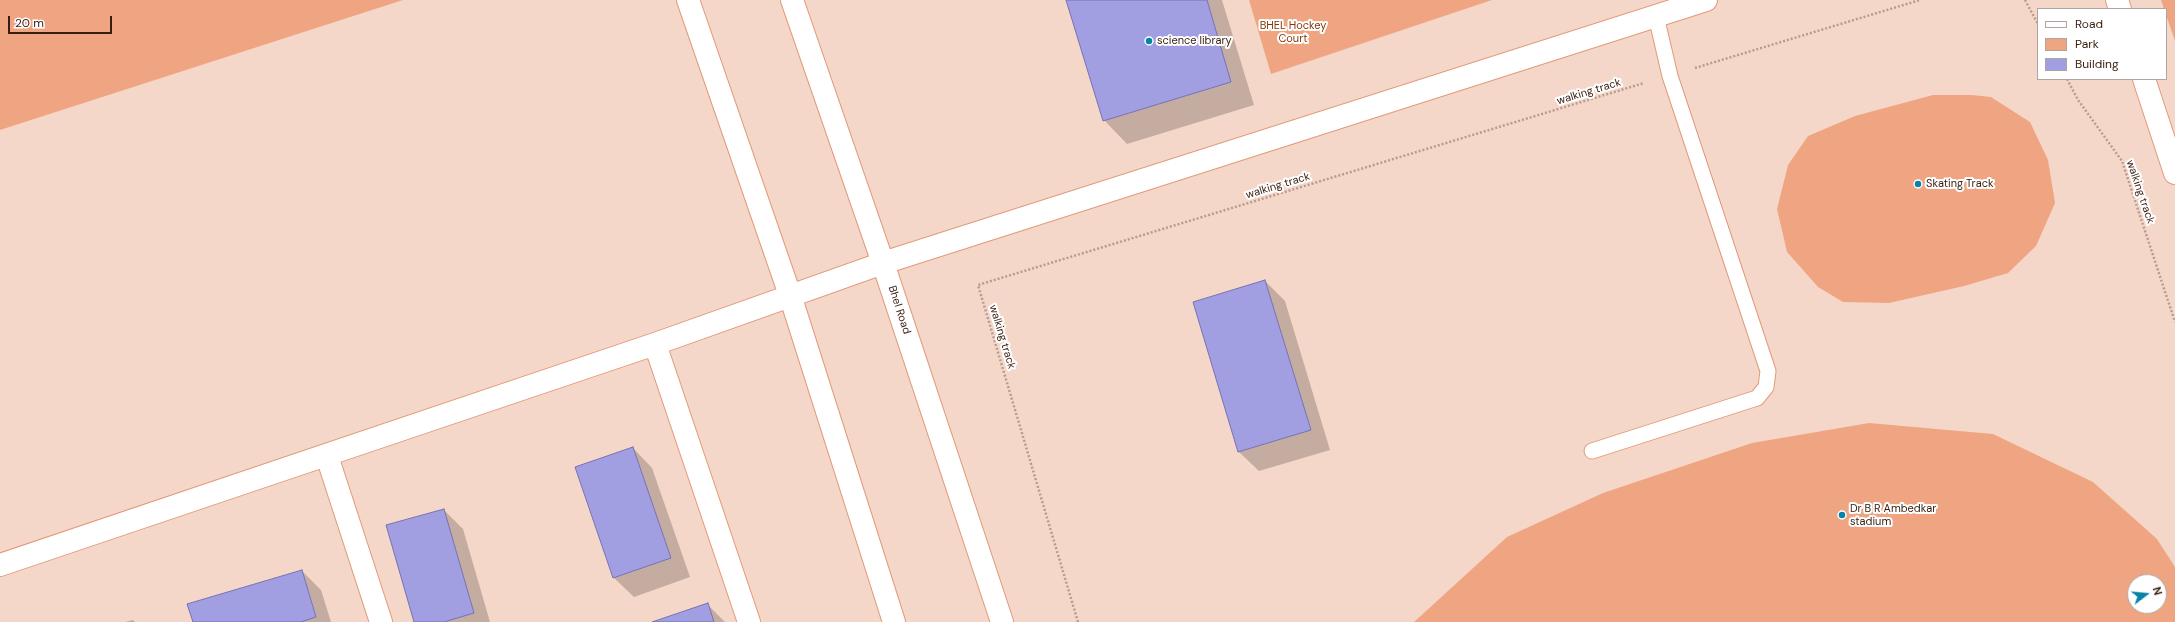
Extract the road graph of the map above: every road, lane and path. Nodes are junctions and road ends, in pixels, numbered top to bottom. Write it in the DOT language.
graph roads {
  1 [pos="688,0"];
  2 [pos="792,0"];
  3 [pos="1706,0"];
  4 [pos="1920,0"];
  5 [pos="2025,0"];
  6 [pos="1656,16"];
  7 [pos="2037,22"];
  8 [pos="1670,76"];
  9 [pos="2068,80"];
  10 [pos="2144,80"];
  11 [pos="2175,173"];
  12 [pos="883,263"];
  13 [pos="790,295"];
  14 [pos="2175,322"];
  15 [pos="655,344"];
  16 [pos="1592,450"];
  17 [pos="327,456"];
  18 [pos="0,566"];
  19 [pos="381,622"];
  20 [pos="750,622"];
  21 [pos="894,622"];
  22 [pos="1002,622"];
  23 [pos="1078,622"];
  1 -- 13 [label="street"];
  2 -- 12 [label="street, Bhel Road"];
  3 -- 6 [label="street"];
  4 -- 8 [label="path, walking track"];
  5 -- 7 [label="path"];
  6 -- 8 [label="lane"];
  6 -- 12 [label="street"];
  8 -- 16 [label="lane"];
  8 -- 23 [label="path, walking track"];
  9 -- 14 [label="path, walking track"];
  10 -- 11 [label="street"];
  12 -- 13 [label="street"];
  12 -- 22 [label="street, Bhel Road"];
  13 -- 15 [label="street"];
  13 -- 21 [label="street"];
  15 -- 17 [label="street"];
  15 -- 20 [label="street"];
  17 -- 18 [label="street"];
  17 -- 19 [label="street"];
}
